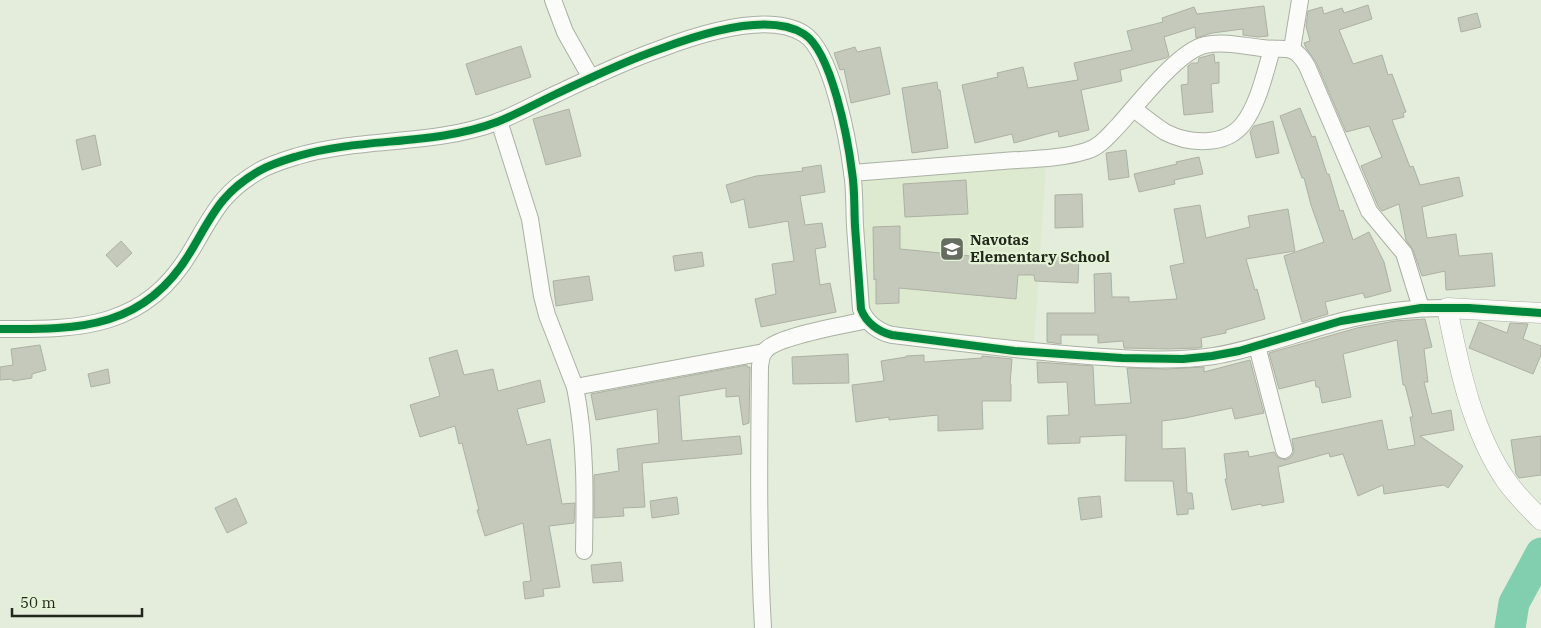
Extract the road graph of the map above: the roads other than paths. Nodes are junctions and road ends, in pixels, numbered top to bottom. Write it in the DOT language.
graph roads {
  1 [pos="553,0"];
  2 [pos="1300,0"];
  3 [pos="1272,49"];
  4 [pos="1292,50"];
  5 [pos="592,78"];
  6 [pos="1134,109"];
  7 [pos="499,121"];
  8 [pos="852,173"];
  9 [pos="1421,308"];
  10 [pos="1447,308"];
  11 [pos="1541,313"];
  12 [pos="867,320"];
  13 [pos="0,329"];
  14 [pos="1257,346"];
  15 [pos="764,352"];
  16 [pos="575,387"];
  17 [pos="1284,450"];
  18 [pos="1540,518"];
  19 [pos="584,550"];
  20 [pos="763,628"];
  1 -- 5 [label="street"];
  2 -- 4 [label="street"];
  3 -- 4 [label="street"];
  3 -- 6 [label="street"];
  3 -- 6 [label="street"];
  4 -- 9 [label="street"];
  5 -- 7 [label="street"];
  5 -- 8 [label="street"];
  6 -- 8 [label="street"];
  7 -- 13 [label="street"];
  7 -- 16 [label="street"];
  8 -- 12 [label="street"];
  9 -- 10 [label="street"];
  9 -- 14 [label="street"];
  10 -- 11 [label="street"];
  10 -- 18 [label="street"];
  12 -- 14 [label="street"];
  12 -- 15 [label="street"];
  14 -- 17 [label="street"];
  15 -- 16 [label="street"];
  15 -- 20 [label="street"];
  16 -- 19 [label="street"];
}
